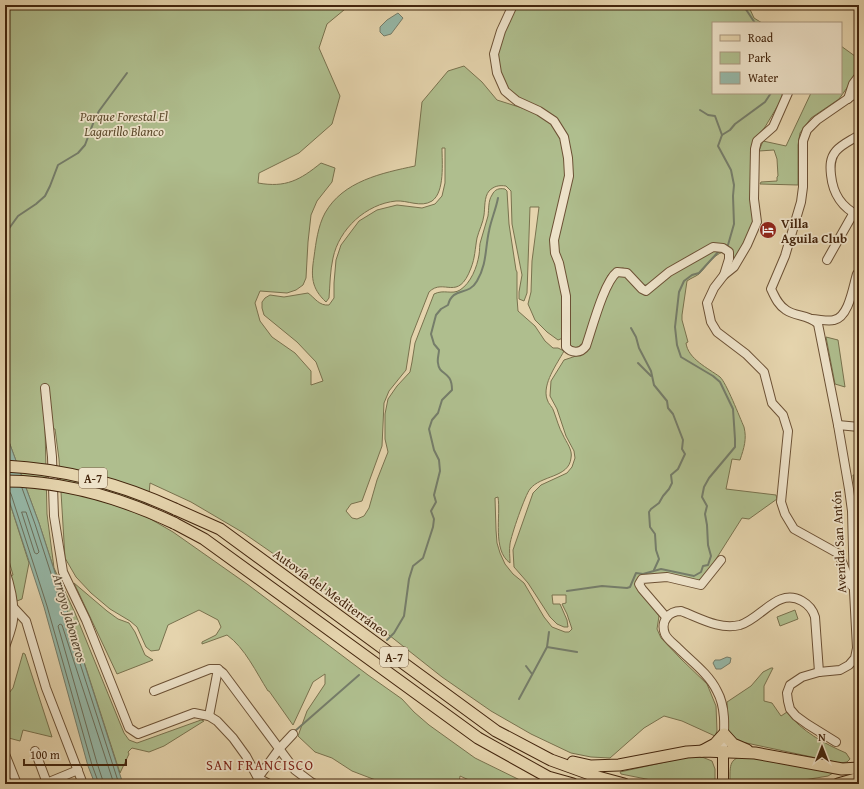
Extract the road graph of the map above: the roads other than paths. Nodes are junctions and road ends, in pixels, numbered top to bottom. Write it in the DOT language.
graph roads {
  1 [pos="513,5"];
  2 [pos="859,76"];
  3 [pos="859,91"];
  4 [pos="788,94"];
  5 [pos="848,99"];
  6 [pos="859,135"];
  7 [pos="856,215"];
  8 [pos="827,260"];
  9 [pos="724,274"];
  10 [pos="857,274"];
  11 [pos="812,319"];
  12 [pos="45,388"];
  13 [pos="838,425"];
  14 [pos="859,427"];
  15 [pos="5,466"];
  16 [pos="5,481"];
  17 [pos="721,560"];
  18 [pos="5,570"];
  19 [pos="854,592"];
  20 [pos="14,607"];
  21 [pos="666,617"];
  22 [pos="5,647"];
  23 [pos="857,659"];
  24 [pos="218,669"];
  25 [pos="819,672"];
  26 [pos="154,691"];
  27 [pos="462,706"];
  28 [pos="209,716"];
  29 [pos="292,734"];
  30 [pos="724,734"];
  31 [pos="836,742"];
  32 [pos="279,749"];
  33 [pos="35,751"];
  34 [pos="701,751"];
  35 [pos="723,752"];
  36 [pos="755,753"];
  37 [pos="5,754"];
  38 [pos="859,768"];
  39 [pos="78,770"];
  40 [pos="548,776"];
  41 [pos="859,778"];
  42 [pos="257,781"];
  43 [pos="45,783"];
  44 [pos="17,784"];
  45 [pos="83,784"];
  46 [pos="268,784"];
  47 [pos="315,784"];
  48 [pos="561,784"];
  49 [pos="573,784"];
  50 [pos="624,784"];
  51 [pos="723,784"];
  52 [pos="838,784"];
  1 -- 9 [label="street"];
  2 -- 5 [label="street"];
  3 -- 5 [label="street"];
  4 -- 9 [label="street"];
  5 -- 11 [label="street"];
  6 -- 7 [label="street"];
  7 -- 8 [label="street"];
  9 -- 19 [label="street"];
  10 -- 11 [label="street"];
  11 -- 13 [label="street, Avenida San Antón"];
  12 -- 28 [label="street"];
  13 -- 14 [label="street"];
  13 -- 19 [label="street, Avenida San Antón"];
  15 -- 27 [label="highway, Autovía del Mediterráneo / A-7, bridge"];
  16 -- 40 [label="highway, A-7, bridge"];
  17 -- 21 [label="street"];
  18 -- 20 [label="street"];
  19 -- 23 [label="street, Avenida San Antón"];
  20 -- 22 [label="street"];
  20 -- 39 [label="street"];
  21 -- 25 [label="street"];
  21 -- 30 [label="street"];
  23 -- 25 [label="street, Avenida San Antón"];
  24 -- 26 [label="street"];
  24 -- 28 [label="street"];
  24 -- 32 [label="street"];
  25 -- 31 [label="street, Avenida San Antón"];
  27 -- 34 [label="highway"];
  27 -- 50 [label="highway, Autovía del Mediterráneo / A-7"];
  28 -- 42 [label="street"];
  29 -- 32 [label="street"];
  30 -- 34 [label="highway"];
  30 -- 35 [label="street"];
  30 -- 36 [label="highway"];
  32 -- 42 [label="street"];
  32 -- 47 [label="street"];
  33 -- 43 [label="street"];
  34 -- 35 [label="highway"];
  35 -- 36 [label="highway"];
  35 -- 51 [label="main road"];
  36 -- 38 [label="highway"];
  37 -- 44 [label="street"];
  39 -- 43 [label="street"];
  39 -- 45 [label="street"];
  40 -- 48 [label="highway"];
  40 -- 49 [label="highway, A-7"];
  41 -- 52 [label="highway"];
  42 -- 46 [label="street"];
}
